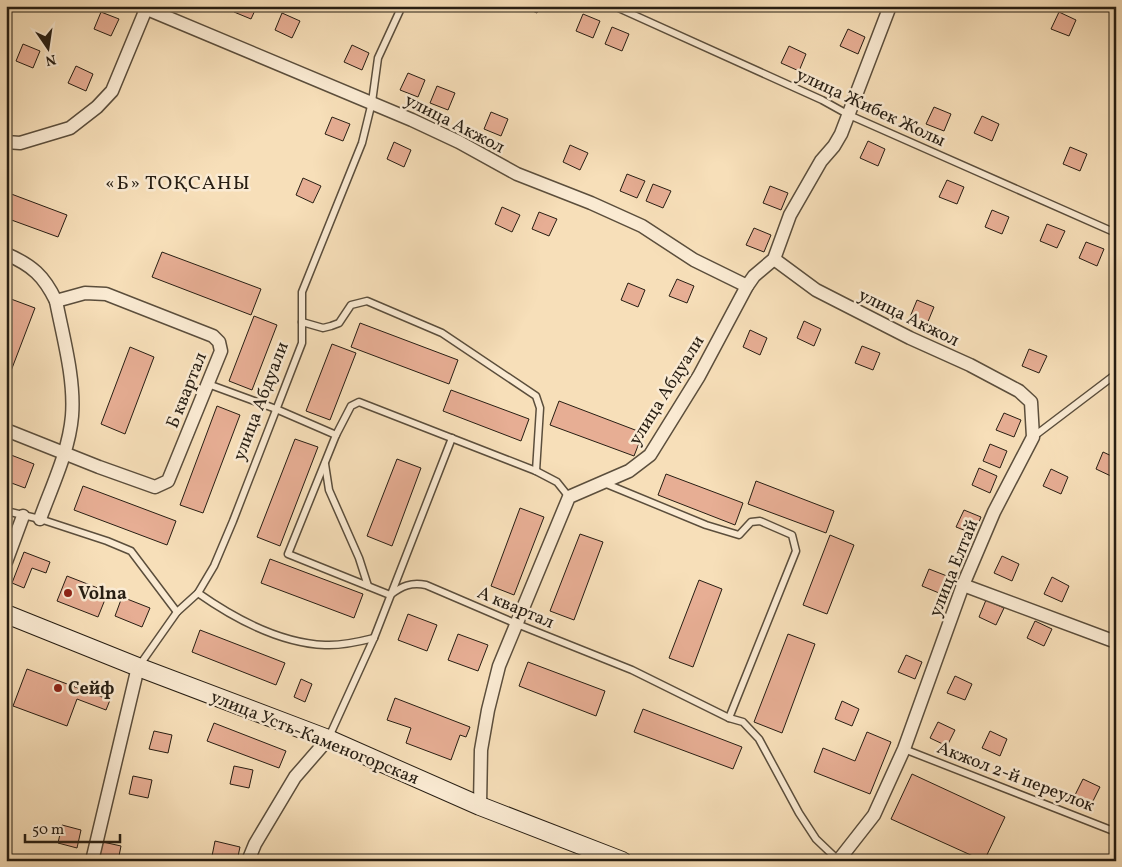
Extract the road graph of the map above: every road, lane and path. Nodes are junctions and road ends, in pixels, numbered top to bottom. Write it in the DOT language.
graph roads {
  1 [pos="402,6"];
  2 [pos="614,6"];
  3 [pos="890,6"];
  4 [pos="151,9"];
  5 [pos="372,102"];
  6 [pos="849,114"];
  7 [pos="6,142"];
  8 [pos="1116,233"];
  9 [pos="6,254"];
  10 [pos="774,259"];
  11 [pos="747,286"];
  12 [pos="56,301"];
  13 [pos="302,322"];
  14 [pos="1116,374"];
  15 [pos="208,384"];
  16 [pos="276,409"];
  17 [pos="6,430"];
  18 [pos="336,435"];
  19 [pos="1033,437"];
  20 [pos="452,438"];
  21 [pos="65,452"];
  22 [pos="324,463"];
  23 [pos="536,471"];
  24 [pos="603,483"];
  25 [pos="569,498"];
  26 [pos="6,512"];
  27 [pos="22,516"];
  28 [pos="40,519"];
  29 [pos="6,562"];
  30 [pos="963,585"];
  31 [pos="368,586"];
  32 [pos="198,593"];
  33 [pos="390,595"];
  34 [pos="177,612"];
  35 [pos="6,614"];
  36 [pos="517,624"];
  37 [pos="374,638"];
  38 [pos="1116,642"];
  39 [pos="138,667"];
  40 [pos="729,718"];
  41 [pos="328,739"];
  42 [pos="904,749"];
  43 [pos="480,806"];
  44 [pos="1116,832"];
  45 [pos="602,857"];
  46 [pos="838,860"];
  47 [pos="92,861"];
  48 [pos="248,861"];
  49 [pos="622,861"];
  1 -- 5 [label="lane, улица Абдуали"];
  2 -- 6 [label="lane, улица Жибек Жолы"];
  3 -- 6 [label="street, улица Абдуали"];
  4 -- 5 [label="street, улица Акжол"];
  4 -- 7 [label="street"];
  5 -- 11 [label="street, улица Акжол"];
  5 -- 13 [label="lane, улица Абдуали"];
  6 -- 8 [label="lane, улица Жибек Жолы"];
  6 -- 10 [label="street, улица Абдуали"];
  9 -- 12 [label="street"];
  10 -- 11 [label="street, улица Абдуали"];
  10 -- 19 [label="street, улица Акжол"];
  11 -- 24 [label="street, улица Абдуали"];
  12 -- 15 [label="street, Б квартал"];
  12 -- 21 [label="street"];
  13 -- 16 [label="lane, улица Абдуали"];
  13 -- 23 [label="lane"];
  14 -- 19 [label="lane"];
  15 -- 16 [label="lane"];
  15 -- 21 [label="street, Б квартал"];
  16 -- 18 [label="lane"];
  16 -- 32 [label="lane, улица Абдуали"];
  17 -- 21 [label="street, Б квартал"];
  18 -- 20 [label="lane"];
  18 -- 22 [label="lane"];
  19 -- 30 [label="street, улица Елтай"];
  20 -- 23 [label="lane"];
  20 -- 33 [label="lane"];
  21 -- 28 [label="street"];
  22 -- 31 [label="lane"];
  22 -- 31 [label="lane"];
  23 -- 25 [label="lane"];
  24 -- 25 [label="street, улица Абдуали"];
  24 -- 40 [label="lane"];
  25 -- 36 [label="street"];
  26 -- 27 [label="lane"];
  27 -- 28 [label="lane"];
  27 -- 29 [label="street"];
  28 -- 34 [label="lane"];
  30 -- 38 [label="street"];
  30 -- 42 [label="street, улица Елтай"];
  31 -- 33 [label="lane"];
  32 -- 34 [label="lane, улица Абдуали"];
  32 -- 37 [label="lane"];
  33 -- 36 [label="lane, А квартал"];
  33 -- 37 [label="lane"];
  34 -- 39 [label="lane"];
  35 -- 39 [label="street, улица Усть-Каменогорская"];
  36 -- 40 [label="lane, А квартал"];
  36 -- 43 [label="street"];
  37 -- 41 [label="lane"];
  39 -- 41 [label="street, улица Усть-Каменогорская"];
  39 -- 47 [label="street"];
  40 -- 46 [label="lane, А квартал"];
  41 -- 43 [label="street, улица Усть-Каменогорская"];
  41 -- 48 [label="street"];
  42 -- 44 [label="lane, Акжол 2-й переулок"];
  42 -- 46 [label="street, улица Елтай"];
  43 -- 45 [label="street, улица Усть-Каменогорская"];
  45 -- 49 [label="street, улица Усть-Каменогорская"];
}
